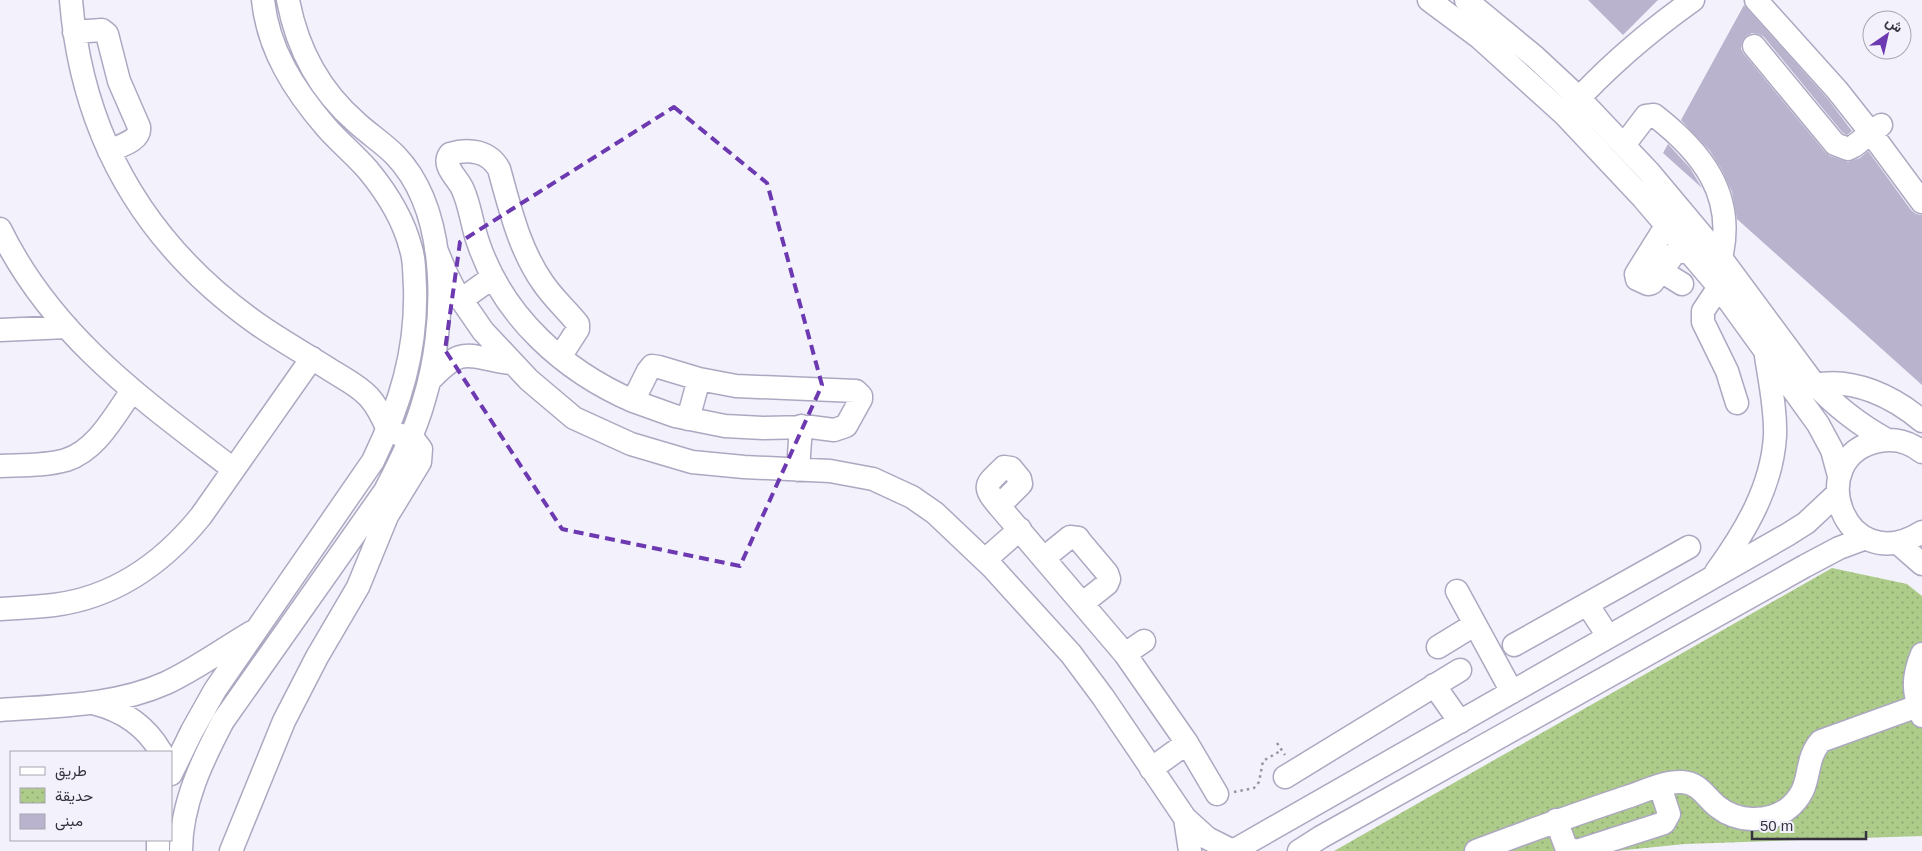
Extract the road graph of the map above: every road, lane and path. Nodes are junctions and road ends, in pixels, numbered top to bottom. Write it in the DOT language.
graph roads {
  1 [pos="72,0"];
  2 [pos="263,0"];
  3 [pos="288,0"];
  4 [pos="1429,0"];
  5 [pos="1466,0"];
  6 [pos="1693,0"];
  7 [pos="1756,0"];
  8 [pos="1776,0"];
  9 [pos="74,32"];
  10 [pos="1754,46"];
  11 [pos="1579,98"];
  12 [pos="1564,114"];
  13 [pos="1876,129"];
  14 [pos="1624,145"];
  15 [pos="109,151"];
  16 [pos="1922,182"];
  17 [pos="1922,202"];
  18 [pos="1666,226"];
  19 [pos="0,229"];
  20 [pos="436,249"];
  21 [pos="1687,249"];
  22 [pos="1721,258"];
  23 [pos="1661,271"];
  24 [pos="495,281"];
  25 [pos="1682,284"];
  26 [pos="1725,295"];
  27 [pos="464,305"];
  28 [pos="66,327"];
  29 [pos="0,330"];
  30 [pos="1766,353"];
  31 [pos="560,357"];
  32 [pos="312,358"];
  33 [pos="511,363"];
  34 [pos="700,379"];
  35 [pos="430,380"];
  36 [pos="1815,385"];
  37 [pos="356,386"];
  38 [pos="132,391"];
  39 [pos="401,392"];
  40 [pos="633,401"];
  41 [pos="1737,403"];
  42 [pos="688,419"];
  43 [pos="1922,421"];
  44 [pos="794,427"];
  45 [pos="388,430"];
  46 [pos="410,438"];
  47 [pos="1887,440"];
  48 [pos="1920,449"];
  49 [pos="0,466"];
  50 [pos="233,469"];
  51 [pos="790,469"];
  52 [pos="1838,485"];
  53 [pos="999,506"];
  54 [pos="1922,532"];
  55 [pos="1023,534"];
  56 [pos="1866,538"];
  57 [pos="1898,543"];
  58 [pos="1689,547"];
  59 [pos="1044,558"];
  60 [pos="989,564"];
  61 [pos="1922,564"];
  62 [pos="1712,577"];
  63 [pos="1457,591"];
  64 [pos="1083,603"];
  65 [pos="1584,606"];
  66 [pos="0,608"];
  67 [pos="1474,625"];
  68 [pos="260,628"];
  69 [pos="1605,638"];
  70 [pos="1144,641"];
  71 [pos="1514,645"];
  72 [pos="1438,646"];
  73 [pos="1125,654"];
  74 [pos="1922,654"];
  75 [pos="1460,670"];
  76 [pos="1429,689"];
  77 [pos="1512,692"];
  78 [pos="92,703"];
  79 [pos="0,710"];
  80 [pos="1920,711"];
  81 [pos="1454,725"];
  82 [pos="1282,750"];
  83 [pos="160,751"];
  84 [pos="1192,751"];
  85 [pos="172,772"];
  86 [pos="1155,775"];
  87 [pos="1285,777"];
  88 [pos="1660,786"];
  89 [pos="1254,788"];
  90 [pos="1217,794"];
  91 [pos="1185,818"];
  92 [pos="1556,820"];
  93 [pos="181,851"];
  94 [pos="232,851"];
  95 [pos="1190,851"];
  96 [pos="1233,851"];
  97 [pos="1299,851"];
  98 [pos="1476,851"];
  99 [pos="1576,851"];
  1 -- 9 [label="street"];
  2 -- 39 [label="street"];
  3 -- 20 [label="street"];
  4 -- 12 [label="street"];
  5 -- 11 [label="street"];
  6 -- 11 [label="street"];
  7 -- 13 [label="street"];
  8 -- 13 [label="street"];
  9 -- 15 [label="street"];
  9 -- 15 [label="street"];
  10 -- 13 [label="street"];
  11 -- 12 [label="street"];
  11 -- 14 [label="street"];
  12 -- 18 [label="street"];
  13 -- 16 [label="street"];
  13 -- 17 [label="street"];
  14 -- 22 [label="street"];
  14 -- 22 [label="street"];
  15 -- 32 [label="street"];
  18 -- 21 [label="street"];
  18 -- 23 [label="street"];
  19 -- 28 [label="street"];
  20 -- 27 [label="street"];
  20 -- 35 [label="street"];
  21 -- 23 [label="street"];
  21 -- 26 [label="street"];
  22 -- 36 [label="street"];
  23 -- 25 [label="street"];
  24 -- 27 [label="street"];
  24 -- 31 [label="street"];
  24 -- 31 [label="street"];
  26 -- 30 [label="street"];
  26 -- 41 [label="street"];
  27 -- 33 [label="street"];
  28 -- 29 [label="street"];
  28 -- 38 [label="street"];
  30 -- 52 [label="street"];
  30 -- 62 [label="street"];
  31 -- 40 [label="street"];
  32 -- 37 [label="street"];
  32 -- 50 [label="street"];
  33 -- 35 [label="street"];
  33 -- 51 [label="street"];
  34 -- 40 [label="street"];
  34 -- 42 [label="street"];
  34 -- 44 [label="street"];
  35 -- 46 [label="street"];
  36 -- 43 [label="street"];
  36 -- 47 [label="street"];
  37 -- 39 [label="street"];
  37 -- 45 [label="street"];
  38 -- 49 [label="street"];
  38 -- 50 [label="street"];
  39 -- 45 [label="street"];
  40 -- 42 [label="street"];
  42 -- 44 [label="street"];
  44 -- 51 [label="street"];
  45 -- 46 [label="street"];
  45 -- 68 [label="street"];
  46 -- 93 [label="street"];
  46 -- 94 [label="street"];
  47 -- 48 [label="street"];
  47 -- 52 [label="street"];
  50 -- 66 [label="street"];
  51 -- 60 [label="street"];
  52 -- 56 [label="street"];
  52 -- 62 [label="street"];
  53 -- 55 [label="street"];
  54 -- 57 [label="street"];
  55 -- 59 [label="street"];
  55 -- 60 [label="street"];
  56 -- 57 [label="street"];
  56 -- 97 [label="street"];
  57 -- 61 [label="street"];
  58 -- 65 [label="street"];
  59 -- 64 [label="street"];
  59 -- 64 [label="street"];
  60 -- 86 [label="street"];
  62 -- 69 [label="street"];
  63 -- 67 [label="street"];
  64 -- 73 [label="street"];
  65 -- 69 [label="street"];
  65 -- 71 [label="street"];
  67 -- 72 [label="street"];
  67 -- 77 [label="street"];
  68 -- 78 [label="street"];
  68 -- 85 [label="street"];
  69 -- 77 [label="street"];
  70 -- 73 [label="street"];
  73 -- 84 [label="street"];
  74 -- 80 [label="street"];
  75 -- 76 [label="street"];
  76 -- 81 [label="street"];
  76 -- 87 [label="street"];
  77 -- 81 [label="street"];
  78 -- 79 [label="street"];
  78 -- 83 [label="street"];
  80 -- 88 [label="street"];
  81 -- 96 [label="street"];
  82 -- 89 [label="path"];
  84 -- 86 [label="street"];
  84 -- 90 [label="street"];
  86 -- 91 [label="street"];
  88 -- 92 [label="street"];
  88 -- 99 [label="street"];
  91 -- 95 [label="street"];
  91 -- 96 [label="street"];
  92 -- 98 [label="street"];
  92 -- 99 [label="street"];
}
